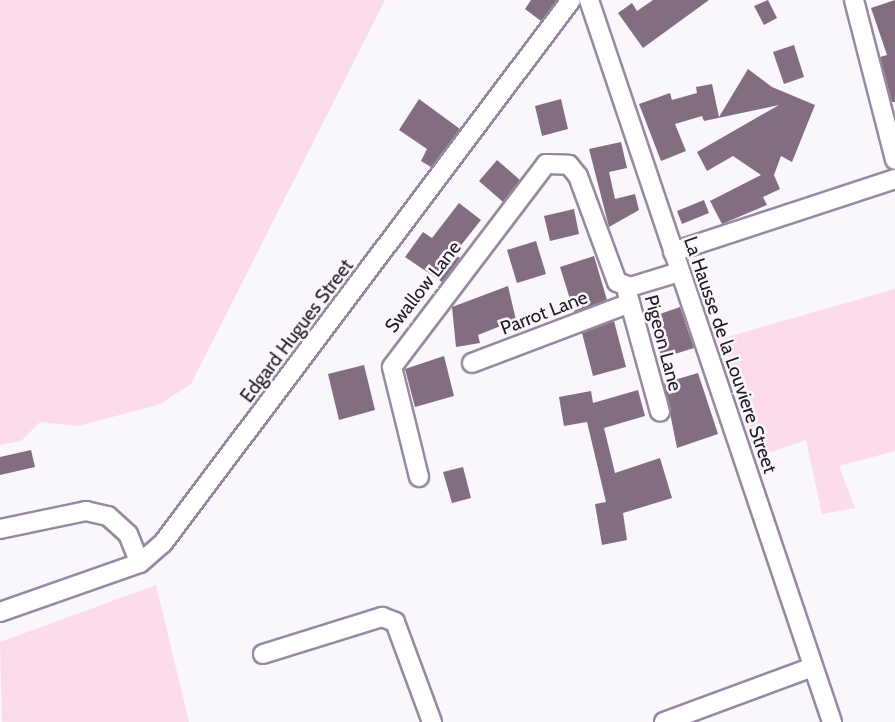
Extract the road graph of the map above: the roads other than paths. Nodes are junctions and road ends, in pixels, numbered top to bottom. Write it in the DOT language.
graph roads {
  1 [pos="571,0"];
  2 [pos="589,0"];
  3 [pos="855,0"];
  4 [pos="888,102"];
  5 [pos="895,160"];
  6 [pos="569,166"];
  7 [pos="895,179"];
  8 [pos="673,252"];
  9 [pos="679,272"];
  10 [pos="624,290"];
  11 [pos="472,363"];
  12 [pos="660,412"];
  13 [pos="419,477"];
  14 [pos="0,530"];
  15 [pos="140,563"];
  16 [pos="0,612"];
  17 [pos="263,654"];
  18 [pos="813,667"];
  19 [pos="432,722"];
  20 [pos="664,722"];
  21 [pos="832,722"];
  1 -- 15 [label="street, Edgard Hugues Street"];
  2 -- 8 [label="street, La Hausse de la Louviere Street"];
  3 -- 4 [label="street"];
  4 -- 5 [label="street"];
  6 -- 10 [label="street, Pigeon Lane"];
  6 -- 13 [label="street, Swallow Lane"];
  7 -- 8 [label="street"];
  8 -- 9 [label="street, La Hausse de la Louviere Street"];
  9 -- 10 [label="street, Parrot Lane"];
  9 -- 18 [label="street, La Hausse de la Louviere Street"];
  10 -- 11 [label="street, Parrot Lane"];
  10 -- 12 [label="street, Pigeon Lane"];
  14 -- 15 [label="street"];
  15 -- 16 [label="street, Edgard Hugues Street"];
  17 -- 19 [label="street"];
  18 -- 20 [label="street"];
  18 -- 21 [label="street, La Hausse de la Louviere Street"];
}
